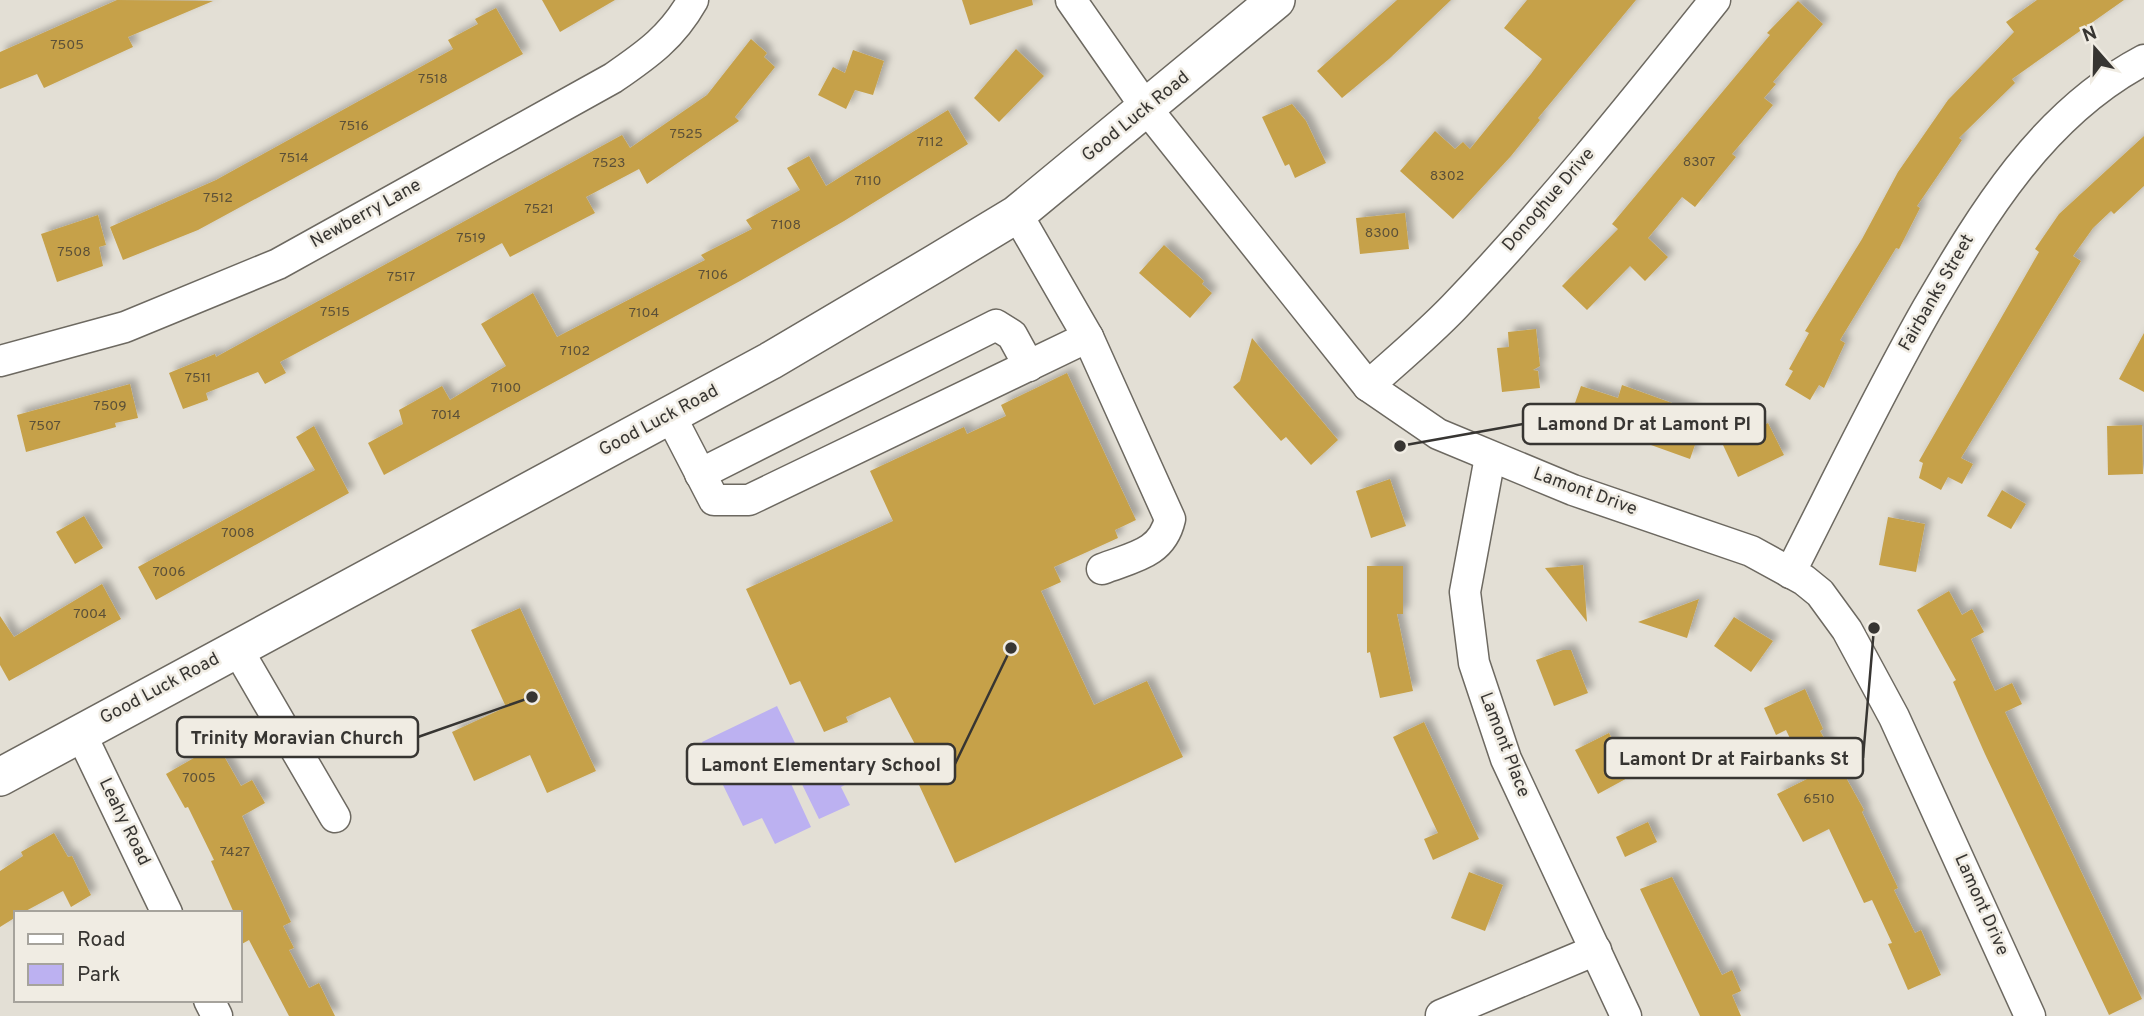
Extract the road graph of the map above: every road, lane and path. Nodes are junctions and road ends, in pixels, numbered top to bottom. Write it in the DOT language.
graph roads {
  1 [pos="693,0"];
  2 [pos="1071,0"];
  3 [pos="1276,0"];
  4 [pos="1715,0"];
  5 [pos="2144,60"];
  6 [pos="1147,109"];
  7 [pos="1017,214"];
  8 [pos="1088,337"];
  9 [pos="0,361"];
  10 [pos="1029,366"];
  11 [pos="1368,386"];
  12 [pos="670,415"];
  13 [pos="1489,457"];
  14 [pos="701,474"];
  15 [pos="1102,569"];
  16 [pos="1790,573"];
  17 [pos="236,647"];
  18 [pos="80,732"];
  19 [pos="0,777"];
  20 [pos="335,817"];
  21 [pos="166,911"];
  22 [pos="1596,950"];
  23 [pos="1441,1015"];
  24 [pos="1626,1016"];
  25 [pos="2030,1016"];
  1 -- 9 [label="street, Newberry Lane"];
  2 -- 6 [label="street, Lamont Drive"];
  3 -- 6 [label="main road, Good Luck Road"];
  4 -- 11 [label="street, Donoghue Drive"];
  5 -- 16 [label="street, Fairbanks Street"];
  6 -- 7 [label="main road, Good Luck Road"];
  6 -- 11 [label="street, Lamont Drive"];
  7 -- 8 [label="street"];
  7 -- 12 [label="main road, Good Luck Road"];
  8 -- 10 [label="street"];
  8 -- 15 [label="street"];
  10 -- 14 [label="street"];
  10 -- 14 [label="street"];
  11 -- 13 [label="street, Lamont Drive"];
  12 -- 14 [label="street"];
  12 -- 17 [label="main road, Good Luck Road"];
  13 -- 16 [label="street, Lamont Drive"];
  13 -- 22 [label="street, Lamont Place"];
  16 -- 25 [label="street, Lamont Drive"];
  17 -- 18 [label="main road, Good Luck Road"];
  17 -- 20 [label="street"];
  18 -- 19 [label="main road, Good Luck Road"];
  18 -- 21 [label="street, Leahy Road"];
  22 -- 23 [label="street"];
  22 -- 24 [label="street, Lamont Place"];
}
